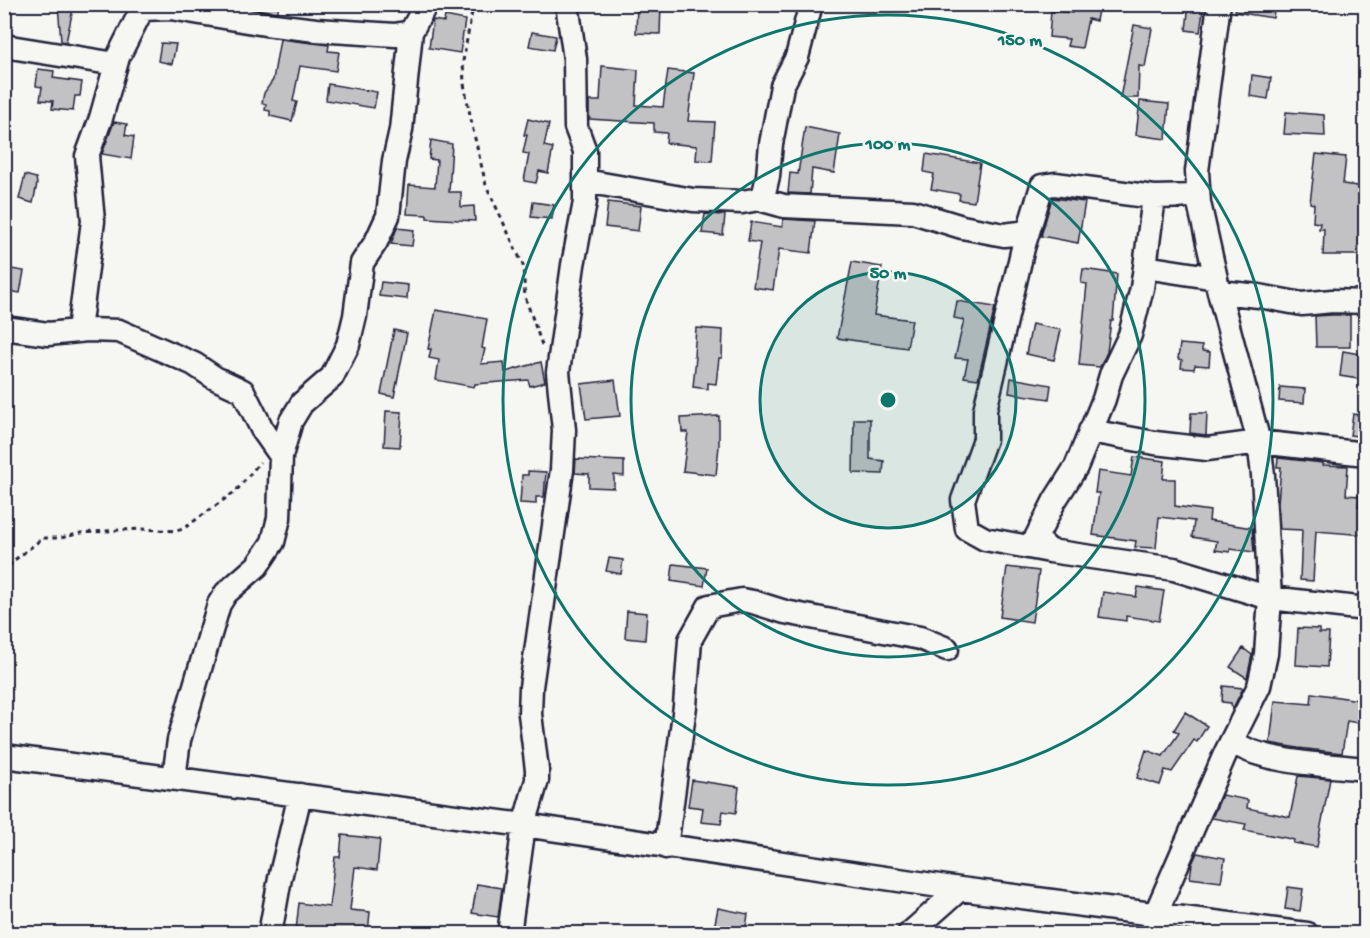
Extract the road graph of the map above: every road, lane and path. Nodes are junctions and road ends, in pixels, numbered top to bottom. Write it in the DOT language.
graph roads {
  1 [pos="426,4"];
  2 [pos="470,4"];
  3 [pos="567,4"];
  4 [pos="811,4"];
  5 [pos="1219,4"];
  6 [pos="142,7"];
  7 [pos="411,32"];
  8 [pos="4,46"];
  9 [pos="116,64"];
  10 [pos="585,181"];
  11 [pos="1154,196"];
  12 [pos="1198,196"];
  13 [pos="759,199"];
  14 [pos="1028,232"];
  15 [pos="1145,267"];
  16 [pos="1217,285"];
  17 [pos="1365,302"];
  18 [pos="4,328"];
  19 [pos="79,330"];
  20 [pos="544,351"];
  21 [pos="1090,431"];
  22 [pos="1259,442"];
  23 [pos="277,451"];
  24 [pos="1365,451"];
  25 [pos="1050,551"];
  26 [pos="4,574"];
  27 [pos="1270,598"];
  28 [pos="1365,609"];
  29 [pos="947,650"];
  30 [pos="1232,741"];
  31 [pos="4,756"];
  32 [pos="1365,769"];
  33 [pos="174,778"];
  34 [pos="300,795"];
  35 [pos="524,825"];
  36 [pos="666,847"];
  37 [pos="960,889"];
  38 [pos="1154,923"];
  39 [pos="270,933"];
  40 [pos="508,933"];
  41 [pos="909,933"];
  42 [pos="1307,933"];
  1 -- 7 [label="street"];
  2 -- 20 [label="path"];
  3 -- 10 [label="street"];
  4 -- 13 [label="street"];
  5 -- 12 [label="street"];
  6 -- 7 [label="street"];
  6 -- 9 [label="street"];
  7 -- 23 [label="street"];
  8 -- 9 [label="street"];
  9 -- 19 [label="street"];
  10 -- 13 [label="street"];
  10 -- 35 [label="street"];
  11 -- 12 [label="street"];
  11 -- 14 [label="street"];
  11 -- 15 [label="street"];
  12 -- 16 [label="street"];
  13 -- 14 [label="street"];
  14 -- 25 [label="street"];
  15 -- 16 [label="street"];
  15 -- 21 [label="street"];
  16 -- 17 [label="street"];
  16 -- 22 [label="street"];
  18 -- 19 [label="street"];
  19 -- 23 [label="street"];
  21 -- 22 [label="street"];
  21 -- 25 [label="street"];
  22 -- 24 [label="street"];
  22 -- 27 [label="street"];
  23 -- 26 [label="path"];
  23 -- 33 [label="street"];
  25 -- 27 [label="street"];
  27 -- 28 [label="street"];
  27 -- 30 [label="street"];
  29 -- 36 [label="street"];
  30 -- 32 [label="street"];
  30 -- 38 [label="street"];
  31 -- 33 [label="street"];
  33 -- 34 [label="street"];
  34 -- 35 [label="street"];
  34 -- 39 [label="street"];
  35 -- 36 [label="street"];
  35 -- 40 [label="street"];
  36 -- 37 [label="street"];
  37 -- 38 [label="street"];
  37 -- 41 [label="street"];
  38 -- 42 [label="street"];
}
